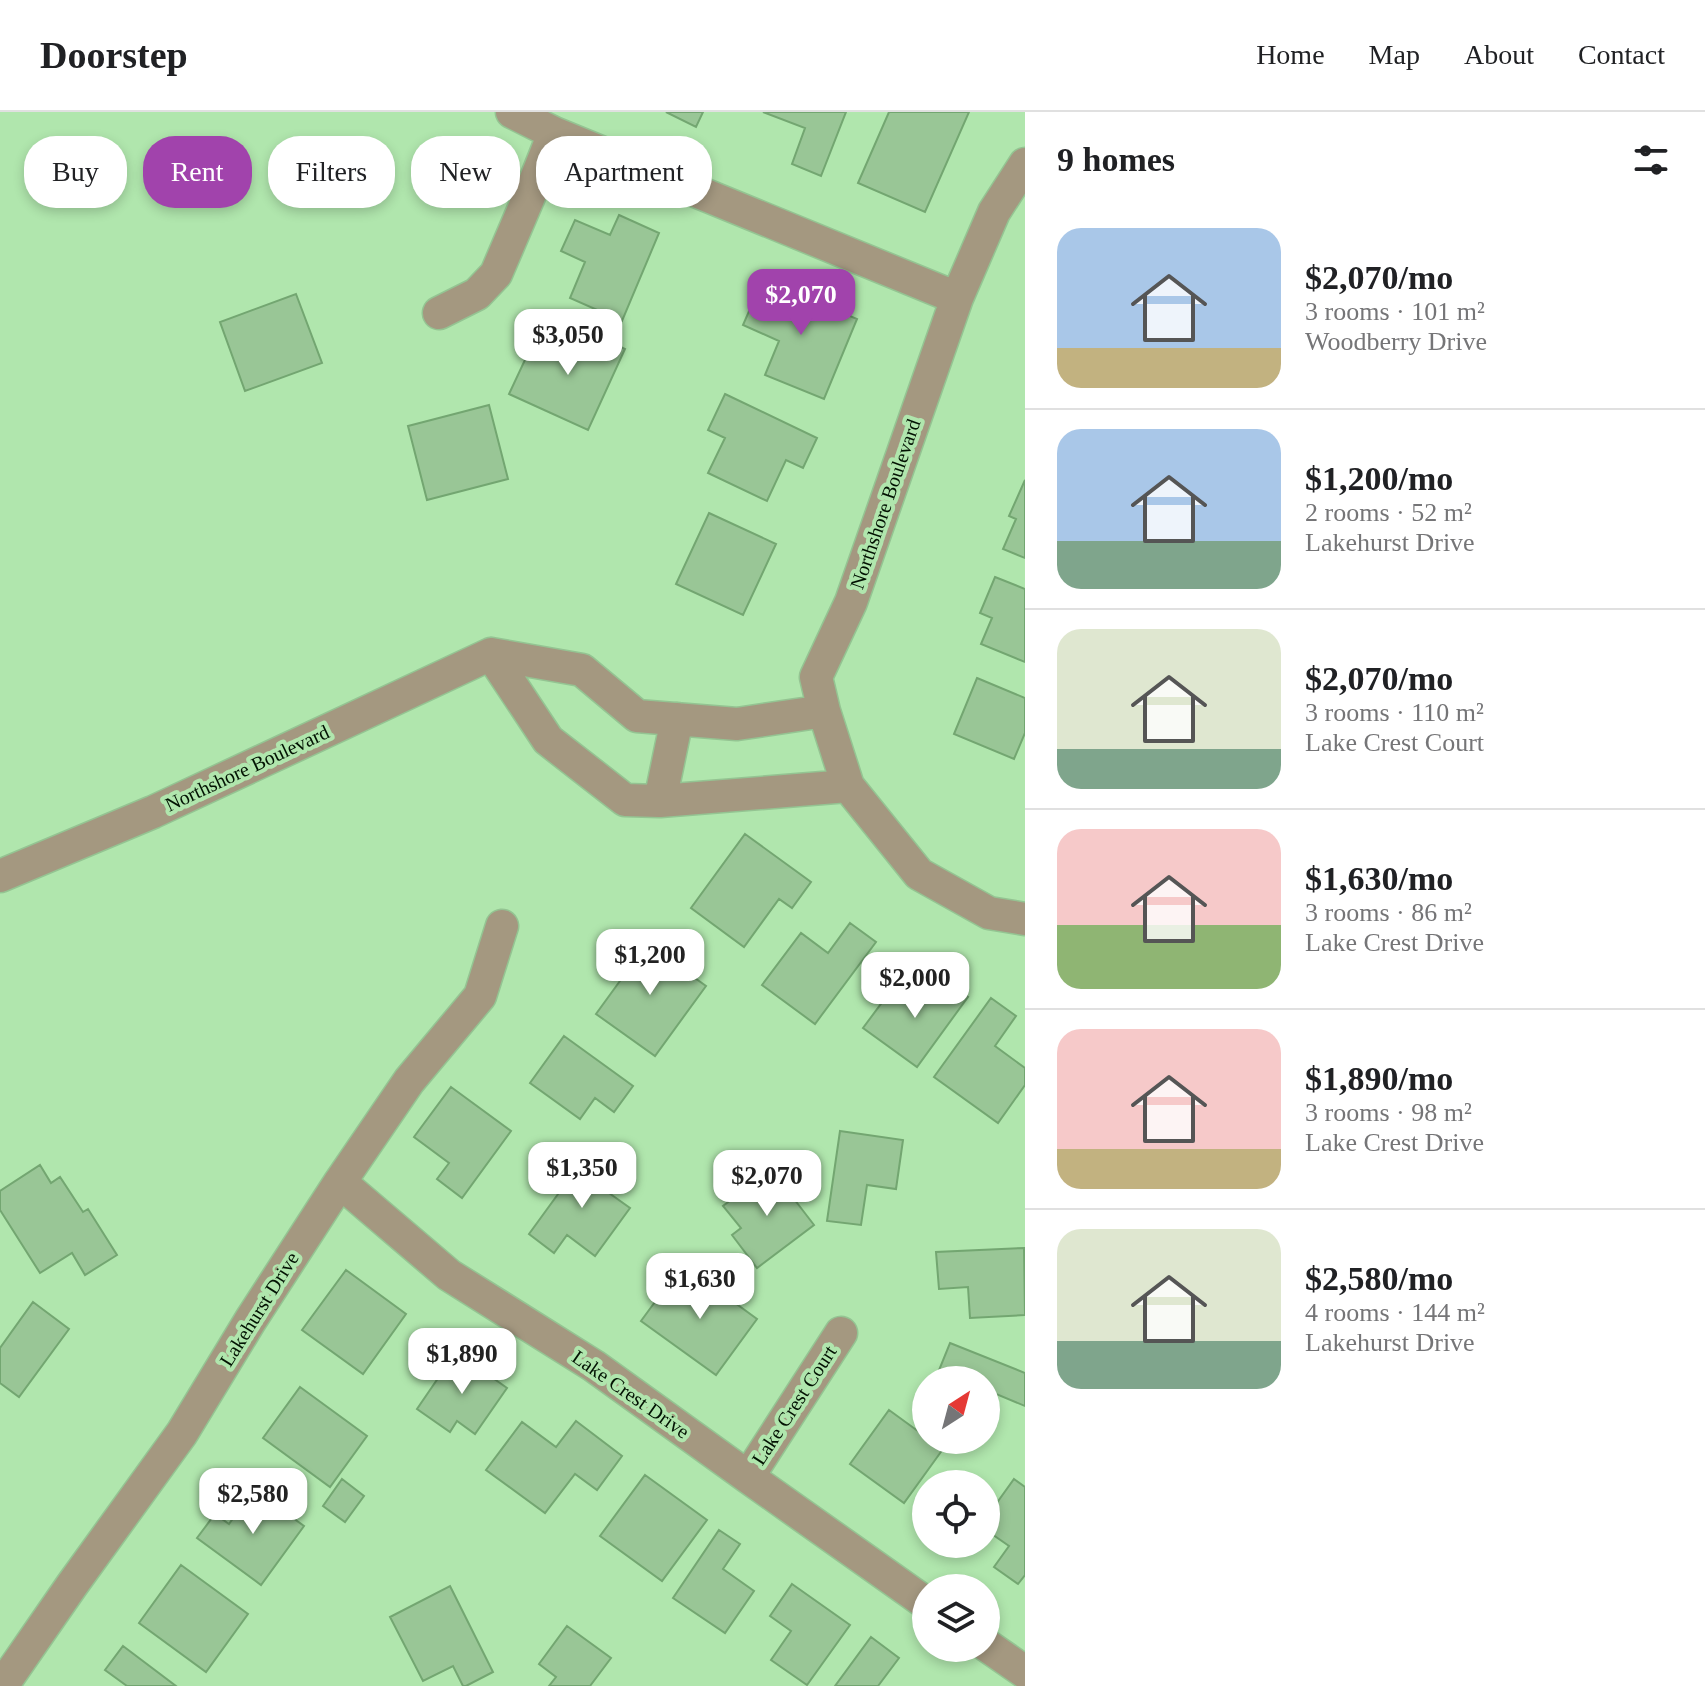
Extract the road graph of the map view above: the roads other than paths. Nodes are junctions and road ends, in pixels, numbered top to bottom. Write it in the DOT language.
graph roads {
  1 [pos="512,112"];
  2 [pos="554,133"];
  3 [pos="1025,164"];
  4 [pos="957,298"];
  5 [pos="439,313"];
  6 [pos="491,654"];
  7 [pos="824,711"];
  8 [pos="677,719"];
  9 [pos="848,786"];
  10 [pos="660,801"];
  11 [pos="0,876"];
  12 [pos="1025,919"];
  13 [pos="502,926"];
  14 [pos="340,1182"];
  15 [pos="841,1333"];
  16 [pos="748,1477"];
  17 [pos="912,1593"];
  18 [pos="1000,1655"];
  19 [pos="1025,1672"];
  20 [pos="2,1686"];
  1 -- 2 [label="street"];
  2 -- 4 [label="street"];
  2 -- 5 [label="street"];
  3 -- 4 [label="street, Northshore Boulevard"];
  4 -- 7 [label="street, Northshore Boulevard"];
  6 -- 8 [label="street"];
  6 -- 10 [label="street"];
  6 -- 11 [label="street, Northshore Boulevard"];
  7 -- 8 [label="street"];
  7 -- 9 [label="street, Northshore Boulevard"];
  8 -- 10 [label="street"];
  9 -- 10 [label="street"];
  9 -- 12 [label="street"];
  13 -- 14 [label="street, Lakehurst Drive"];
  14 -- 16 [label="street, Lake Crest Drive"];
  14 -- 20 [label="street, Lakehurst Drive"];
  15 -- 16 [label="street, Lake Crest Court"];
  16 -- 17 [label="street, Lake Crest Drive"];
  18 -- 19 [label="street"];
}
